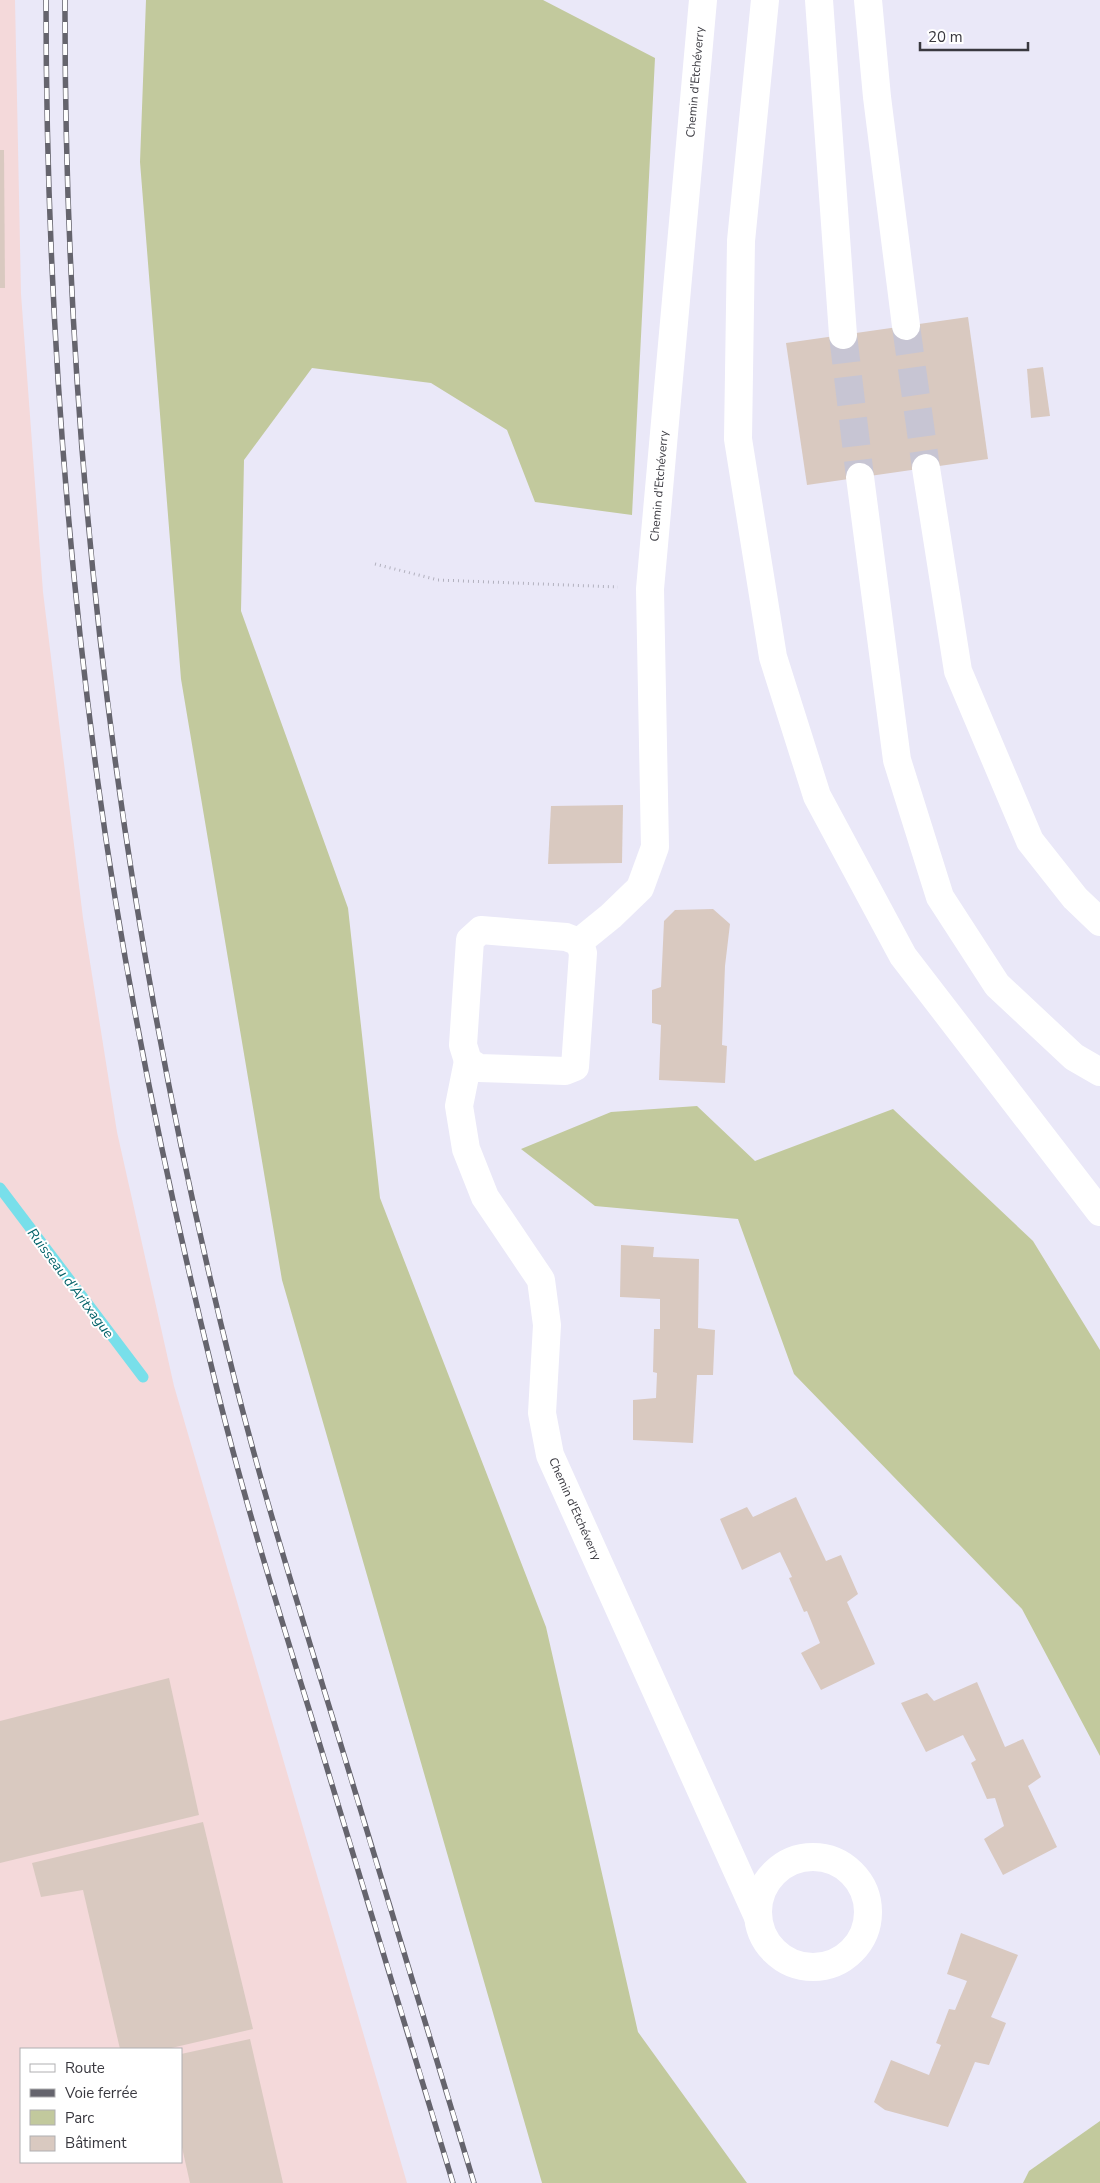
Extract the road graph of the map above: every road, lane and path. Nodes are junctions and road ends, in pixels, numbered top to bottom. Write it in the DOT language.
graph roads {
  1 [pos="703,0"];
  2 [pos="765,0"];
  3 [pos="819,0"];
  4 [pos="868,0"];
  5 [pos="906,326"];
  6 [pos="843,335"];
  7 [pos="926,468"];
  8 [pos="860,477"];
  9 [pos="375,564"];
  10 [pos="650,589"];
  11 [pos="1100,922"];
  12 [pos="579,942"];
  13 [pos="468,1061"];
  14 [pos="1100,1072"];
  15 [pos="1100,1212"];
  16 [pos="758,1917"];
  1 -- 10 [label="main road, Chemin d'Etchéverry"];
  2 -- 15 [label="main road"];
  3 -- 6 [label="main road"];
  4 -- 5 [label="main road"];
  7 -- 11 [label="main road"];
  8 -- 14 [label="main road"];
  9 -- 10 [label="path"];
  10 -- 12 [label="main road, Chemin d'Etchéverry"];
  12 -- 13 [label="main road"];
  12 -- 13 [label="main road, Chemin d'Etchéverry"];
  13 -- 16 [label="main road, Chemin d'Etchéverry"];
  16 -- 16 [label="main road, Chemin d'Etchéverry"];
}
